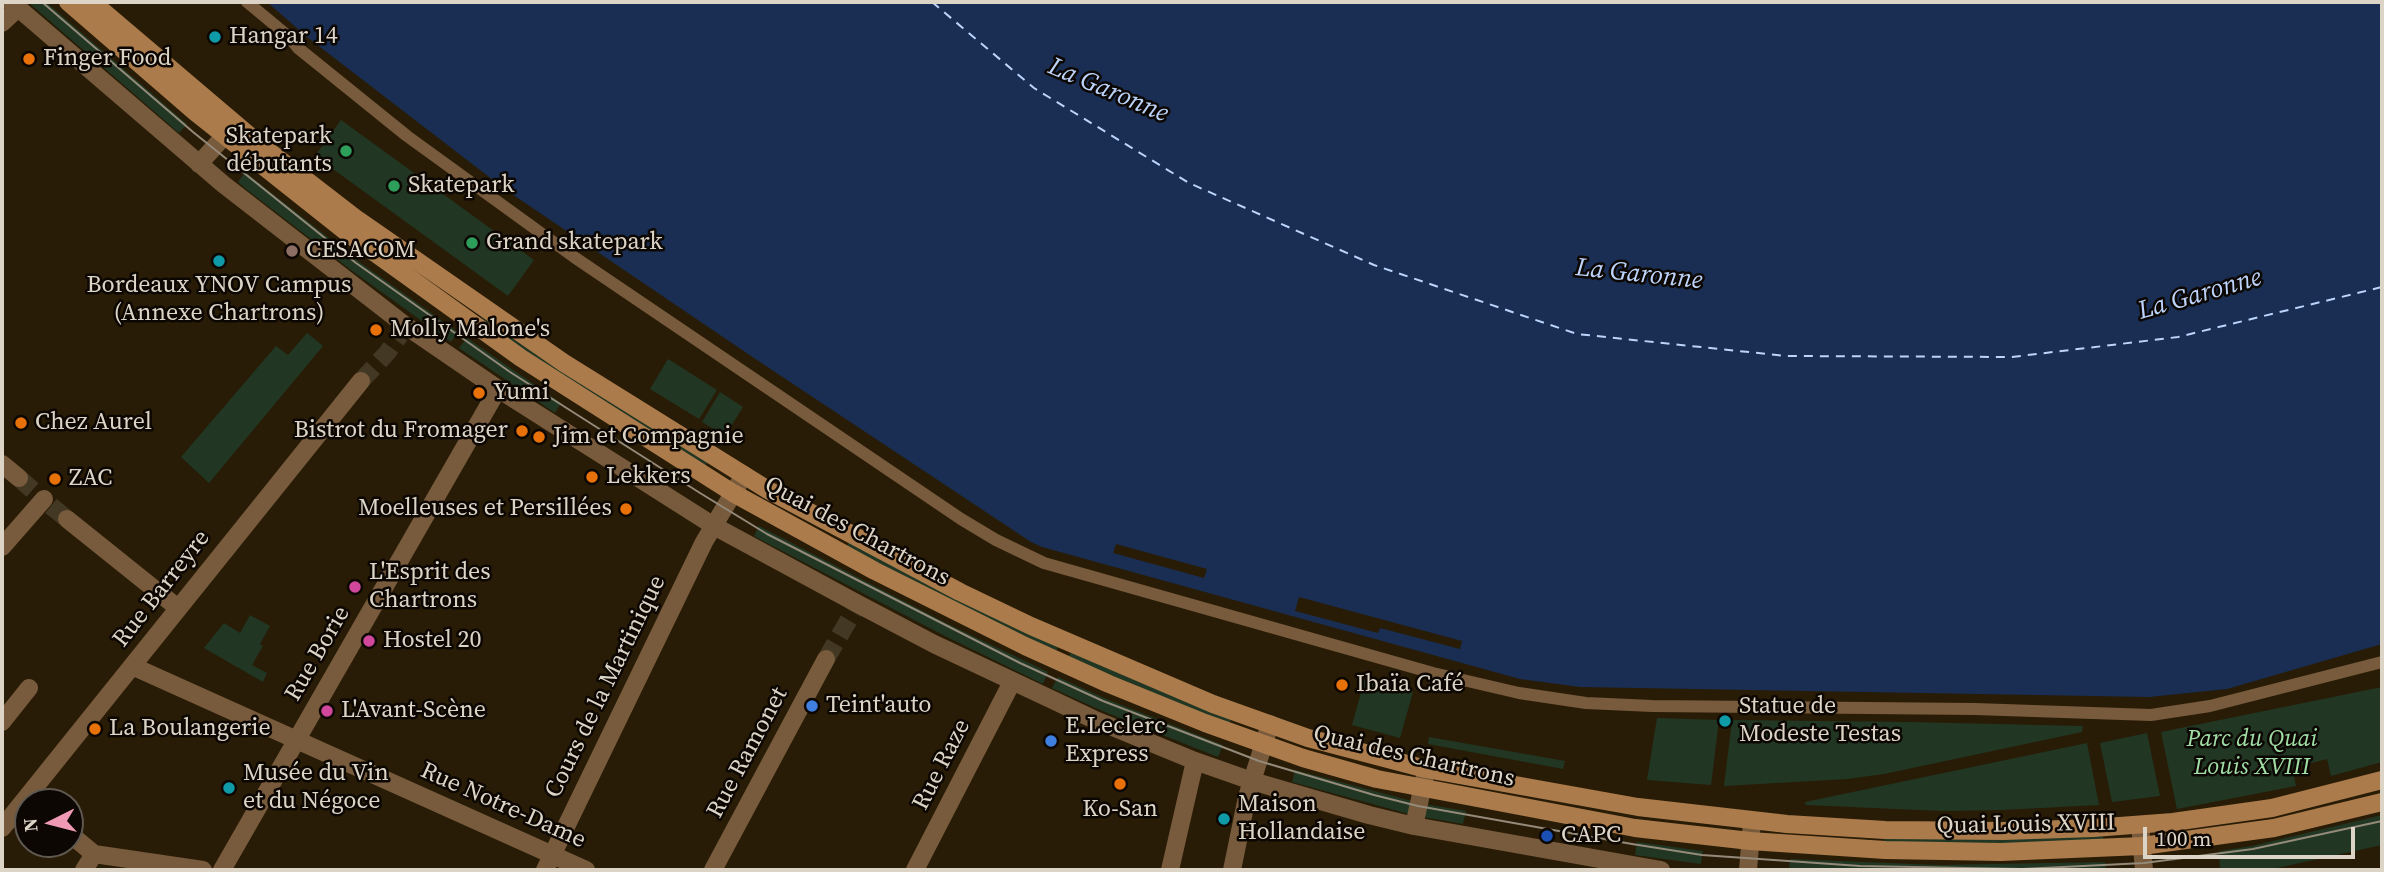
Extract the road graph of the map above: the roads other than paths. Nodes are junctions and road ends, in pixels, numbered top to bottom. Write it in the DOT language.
graph roads {
  1 [pos="68,2"];
  2 [pos="92,2"];
  3 [pos="247,2"];
  4 [pos="14,5"];
  5 [pos="2,23"];
  6 [pos="229,130"];
  7 [pos="199,164"];
  8 [pos="361,381"];
  9 [pos="498,389"];
  10 [pos="2,464"];
  11 [pos="744,475"];
  12 [pos="19,478"];
  13 [pos="733,493"];
  14 [pos="44,499"];
  15 [pos="67,519"];
  16 [pos="714,526"];
  17 [pos="2,547"];
  18 [pos="178,608"];
  19 [pos="826,659"];
  20 [pos="2382,663"];
  21 [pos="132,666"];
  22 [pos="1012,682"];
  23 [pos="29,688"];
  24 [pos="2,722"];
  25 [pos="1270,724"];
  26 [pos="296,740"];
  27 [pos="1264,744"];
  28 [pos="1195,761"];
  29 [pos="1426,769"];
  30 [pos="1252,780"];
  31 [pos="2382,780"];
  32 [pos="37,788"];
  33 [pos="1422,788"];
  34 [pos="2382,802"];
  35 [pos="14,815"];
  36 [pos="1752,821"];
  37 [pos="2140,825"];
  38 [pos="1414,826"];
  39 [pos="2,828"];
  40 [pos="1750,841"];
  41 [pos="84,846"];
  42 [pos="2142,846"];
  43 [pos="94,854"];
  44 [pos="549,863"];
  45 [pos="138,866"];
  46 [pos="84,870"];
  47 [pos="203,870"];
  48 [pos="222,870"];
  49 [pos="586,870"];
  50 [pos="713,870"];
  51 [pos="915,870"];
  52 [pos="1171,870"];
  53 [pos="1232,870"];
  54 [pos="1661,870"];
  55 [pos="1748,870"];
  56 [pos="2144,870"];
  1 -- 6 [label="main road, Quai des Chartrons"];
  2 -- 6 [label="main road, Quai des Chartrons"];
  3 -- 20 [label="street"];
  4 -- 5 [label="street"];
  4 -- 7 [label="street"];
  6 -- 7 [label="street"];
  6 -- 11 [label="main road, Quai des Chartrons"];
  6 -- 13 [label="main road, Quai des Chartrons"];
  7 -- 9 [label="street"];
  8 -- 18 [label="street, Rue Barreyre"];
  9 -- 16 [label="street"];
  9 -- 26 [label="street, Rue Borie"];
  10 -- 12 [label="street"];
  11 -- 13 [label="street, Cours de la Martinique"];
  11 -- 25 [label="main road, Quai des Chartrons"];
  13 -- 16 [label="street, Cours de la Martinique"];
  13 -- 27 [label="main road, Quai des Chartrons"];
  14 -- 17 [label="street"];
  15 -- 18 [label="street"];
  16 -- 22 [label="street"];
  16 -- 44 [label="street, Cours de la Martinique"];
  18 -- 21 [label="street, Rue Barreyre"];
  19 -- 50 [label="street, Rue Ramonet"];
  21 -- 26 [label="street, Rue Notre-Dame"];
  21 -- 32 [label="street, Rue Barreyre"];
  22 -- 28 [label="street"];
  22 -- 51 [label="street, Rue Raze"];
  23 -- 24 [label="street"];
  25 -- 27 [label="street"];
  25 -- 29 [label="main road, Quai des Chartrons"];
  26 -- 44 [label="street, Rue Notre-Dame"];
  26 -- 48 [label="street, Rue Borie"];
  27 -- 30 [label="street"];
  27 -- 33 [label="main road, Quai des Chartrons"];
  28 -- 30 [label="street"];
  28 -- 52 [label="street"];
  29 -- 33 [label="street"];
  29 -- 36 [label="main road, Quai des Chartrons"];
  30 -- 38 [label="street"];
  30 -- 53 [label="street"];
  31 -- 37 [label="main road, Quai Louis XVIII"];
  33 -- 38 [label="street"];
  33 -- 40 [label="main road, Quai des Chartrons"];
  34 -- 42 [label="main road, Quai Louis XVIII"];
  35 -- 39 [label="street, Rue Barreyre"];
  36 -- 37 [label="main road, Quai Louis XVIII"];
  36 -- 40 [label="street"];
  37 -- 42 [label="street"];
  38 -- 54 [label="street"];
  40 -- 42 [label="main road, Quai Louis XVIII"];
  40 -- 55 [label="street"];
  41 -- 43 [label="street"];
  42 -- 56 [label="street"];
  43 -- 45 [label="street"];
  43 -- 46 [label="street"];
  44 -- 49 [label="street, Rue Notre-Dame"];
  45 -- 47 [label="street"];
}
